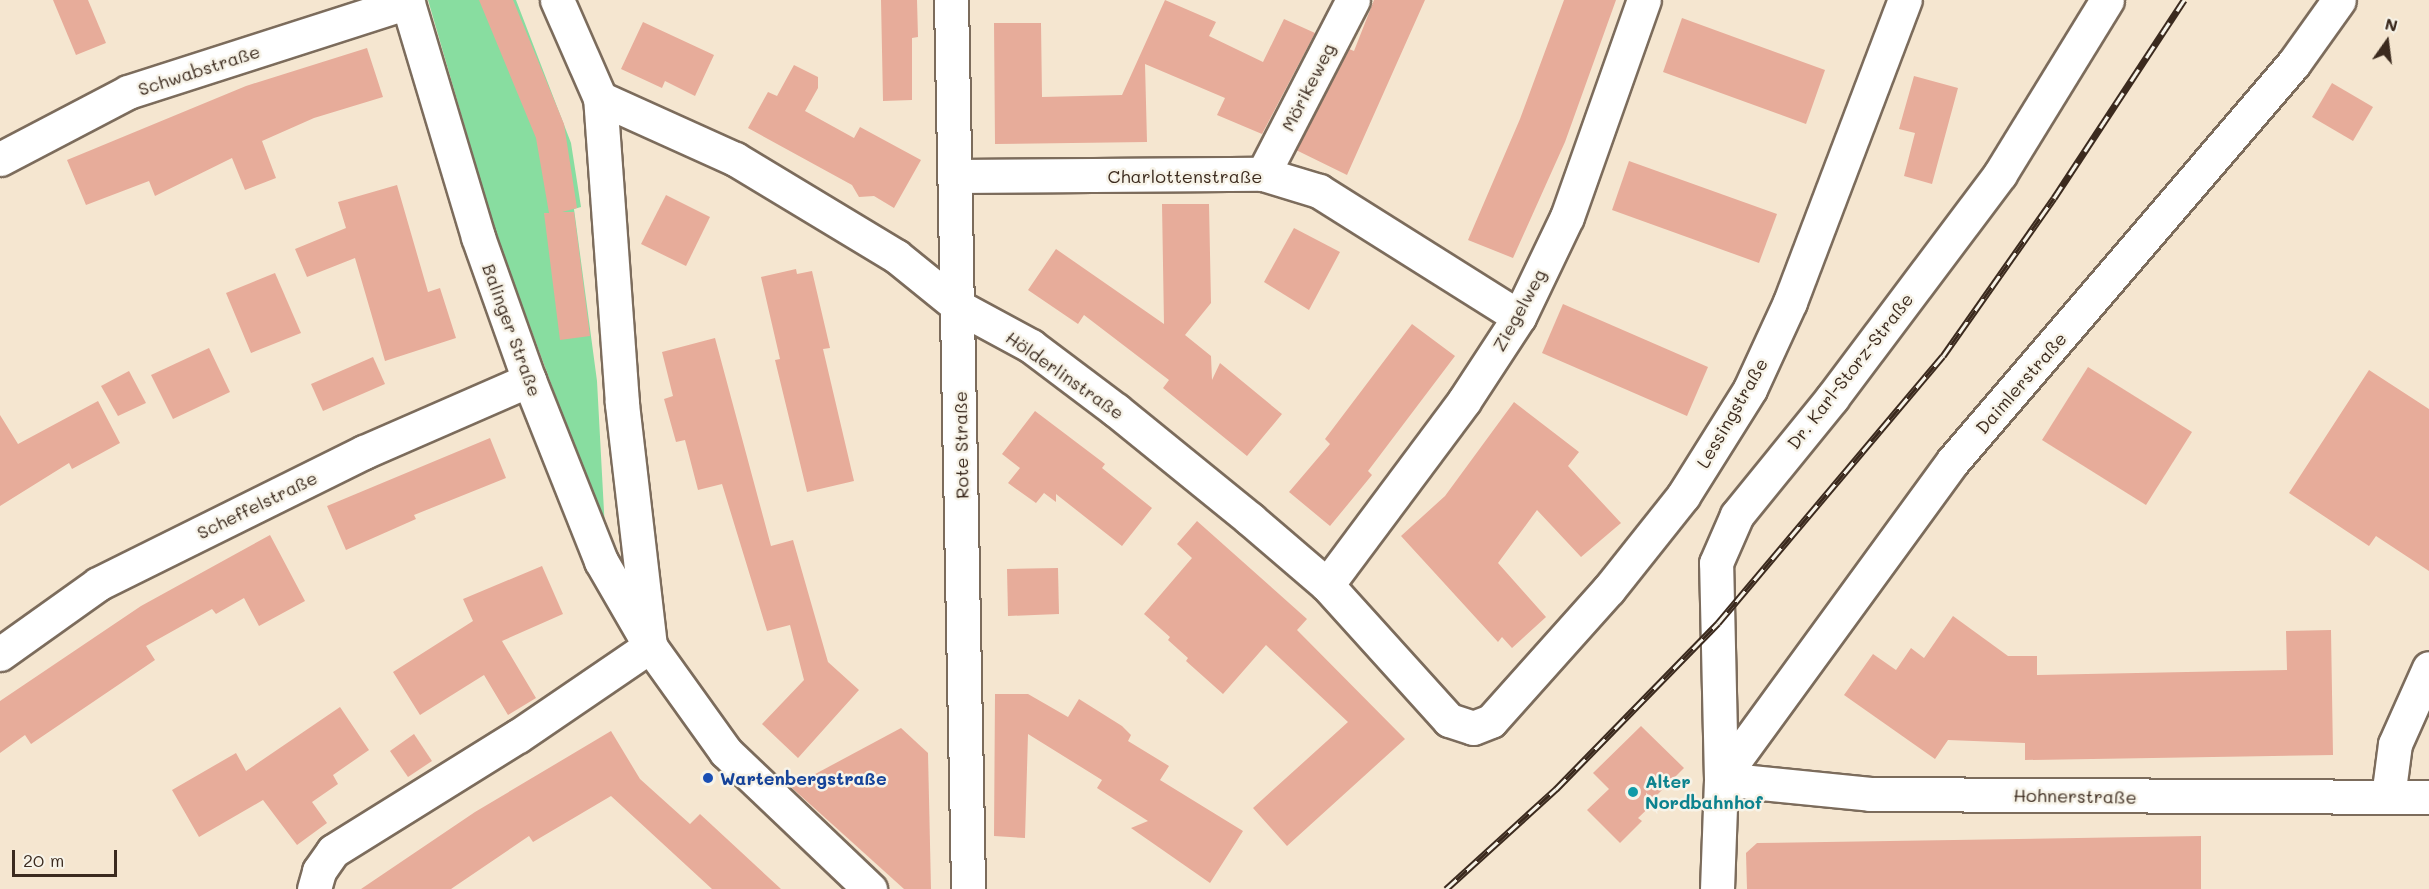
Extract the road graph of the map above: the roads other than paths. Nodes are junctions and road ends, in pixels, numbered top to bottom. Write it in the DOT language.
graph roads {
  1 [pos="557,0"];
  2 [pos="951,0"];
  3 [pos="1353,0"];
  4 [pos="1644,0"];
  5 [pos="1905,0"];
  6 [pos="2107,0"];
  7 [pos="2338,0"];
  8 [pos="408,1"];
  9 [pos="600,98"];
  10 [pos="0,159"];
  11 [pos="1263,174"];
  12 [pos="956,176"];
  13 [pos="958,307"];
  14 [pos="1519,317"];
  15 [pos="529,380"];
  16 [pos="1326,585"];
  17 [pos="650,646"];
  18 [pos="0,654"];
  19 [pos="2429,668"];
  20 [pos="1473,728"];
  21 [pos="1721,779"];
  22 [pos="2388,797"];
  23 [pos="2429,797"];
  24 [pos="314,889"];
  25 [pos="870,889"];
  26 [pos="968,889"];
  27 [pos="1717,889"];
  1 -- 9 [label="street, Balinger Straße"];
  2 -- 12 [label="street, Rote Straße"];
  3 -- 11 [label="street, Mörikeweg"];
  4 -- 14 [label="street, Ziegelweg"];
  5 -- 20 [label="street, Lessingstraße"];
  6 -- 21 [label="street, Dr. Karl-Storz-Straße"];
  7 -- 21 [label="street, Daimlerstraße"];
  8 -- 10 [label="street, Schwabstraße"];
  8 -- 15 [label="street, Balinger Straße"];
  9 -- 13 [label="street, Hölderlinstraße"];
  9 -- 17 [label="street, Balinger Straße"];
  11 -- 12 [label="street, Charlottenstraße"];
  11 -- 14 [label="street, Charlottenstraße"];
  12 -- 13 [label="street, Rote Straße"];
  13 -- 16 [label="street, Hölderlinstraße"];
  13 -- 26 [label="street, Rote Straße"];
  14 -- 16 [label="street, Ziegelweg"];
  15 -- 17 [label="street, Balinger Straße"];
  15 -- 18 [label="street, Scheffelstraße"];
  16 -- 20 [label="street, Hölderlinstraße"];
  17 -- 24 [label="street"];
  17 -- 25 [label="street, Balinger Straße"];
  19 -- 22 [label="street"];
  21 -- 22 [label="street, Hohnerstraße"];
  21 -- 27 [label="street, Dr. Karl-Storz-Straße"];
  22 -- 23 [label="street, Hohnerstraße"];
}
